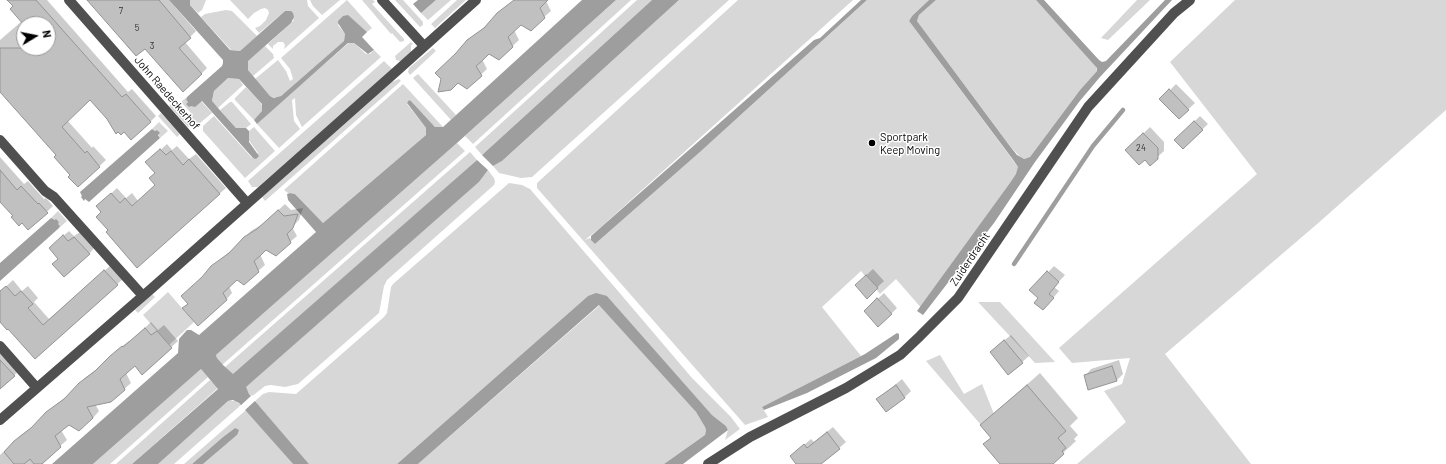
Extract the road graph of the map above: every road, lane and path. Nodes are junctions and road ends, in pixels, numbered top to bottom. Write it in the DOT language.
graph roads {
  1 [pos="69,0"];
  2 [pos="382,0"];
  3 [pos="476,0"];
  4 [pos="1190,0"];
  5 [pos="424,46"];
  6 [pos="0,140"];
  7 [pos="247,203"];
  8 [pos="142,296"];
  9 [pos="0,346"];
  10 [pos="36,387"];
  11 [pos="0,420"];
  12 [pos="708,464"];
  1 -- 7 [label="street, John Raedeckerhof"];
  2 -- 5 [label="street"];
  3 -- 5 [label="street"];
  4 -- 12 [label="street, Zuiderdracht"];
  5 -- 7 [label="street"];
  6 -- 8 [label="street"];
  7 -- 8 [label="street"];
  8 -- 10 [label="street"];
  9 -- 10 [label="street"];
  10 -- 11 [label="street"];
}
